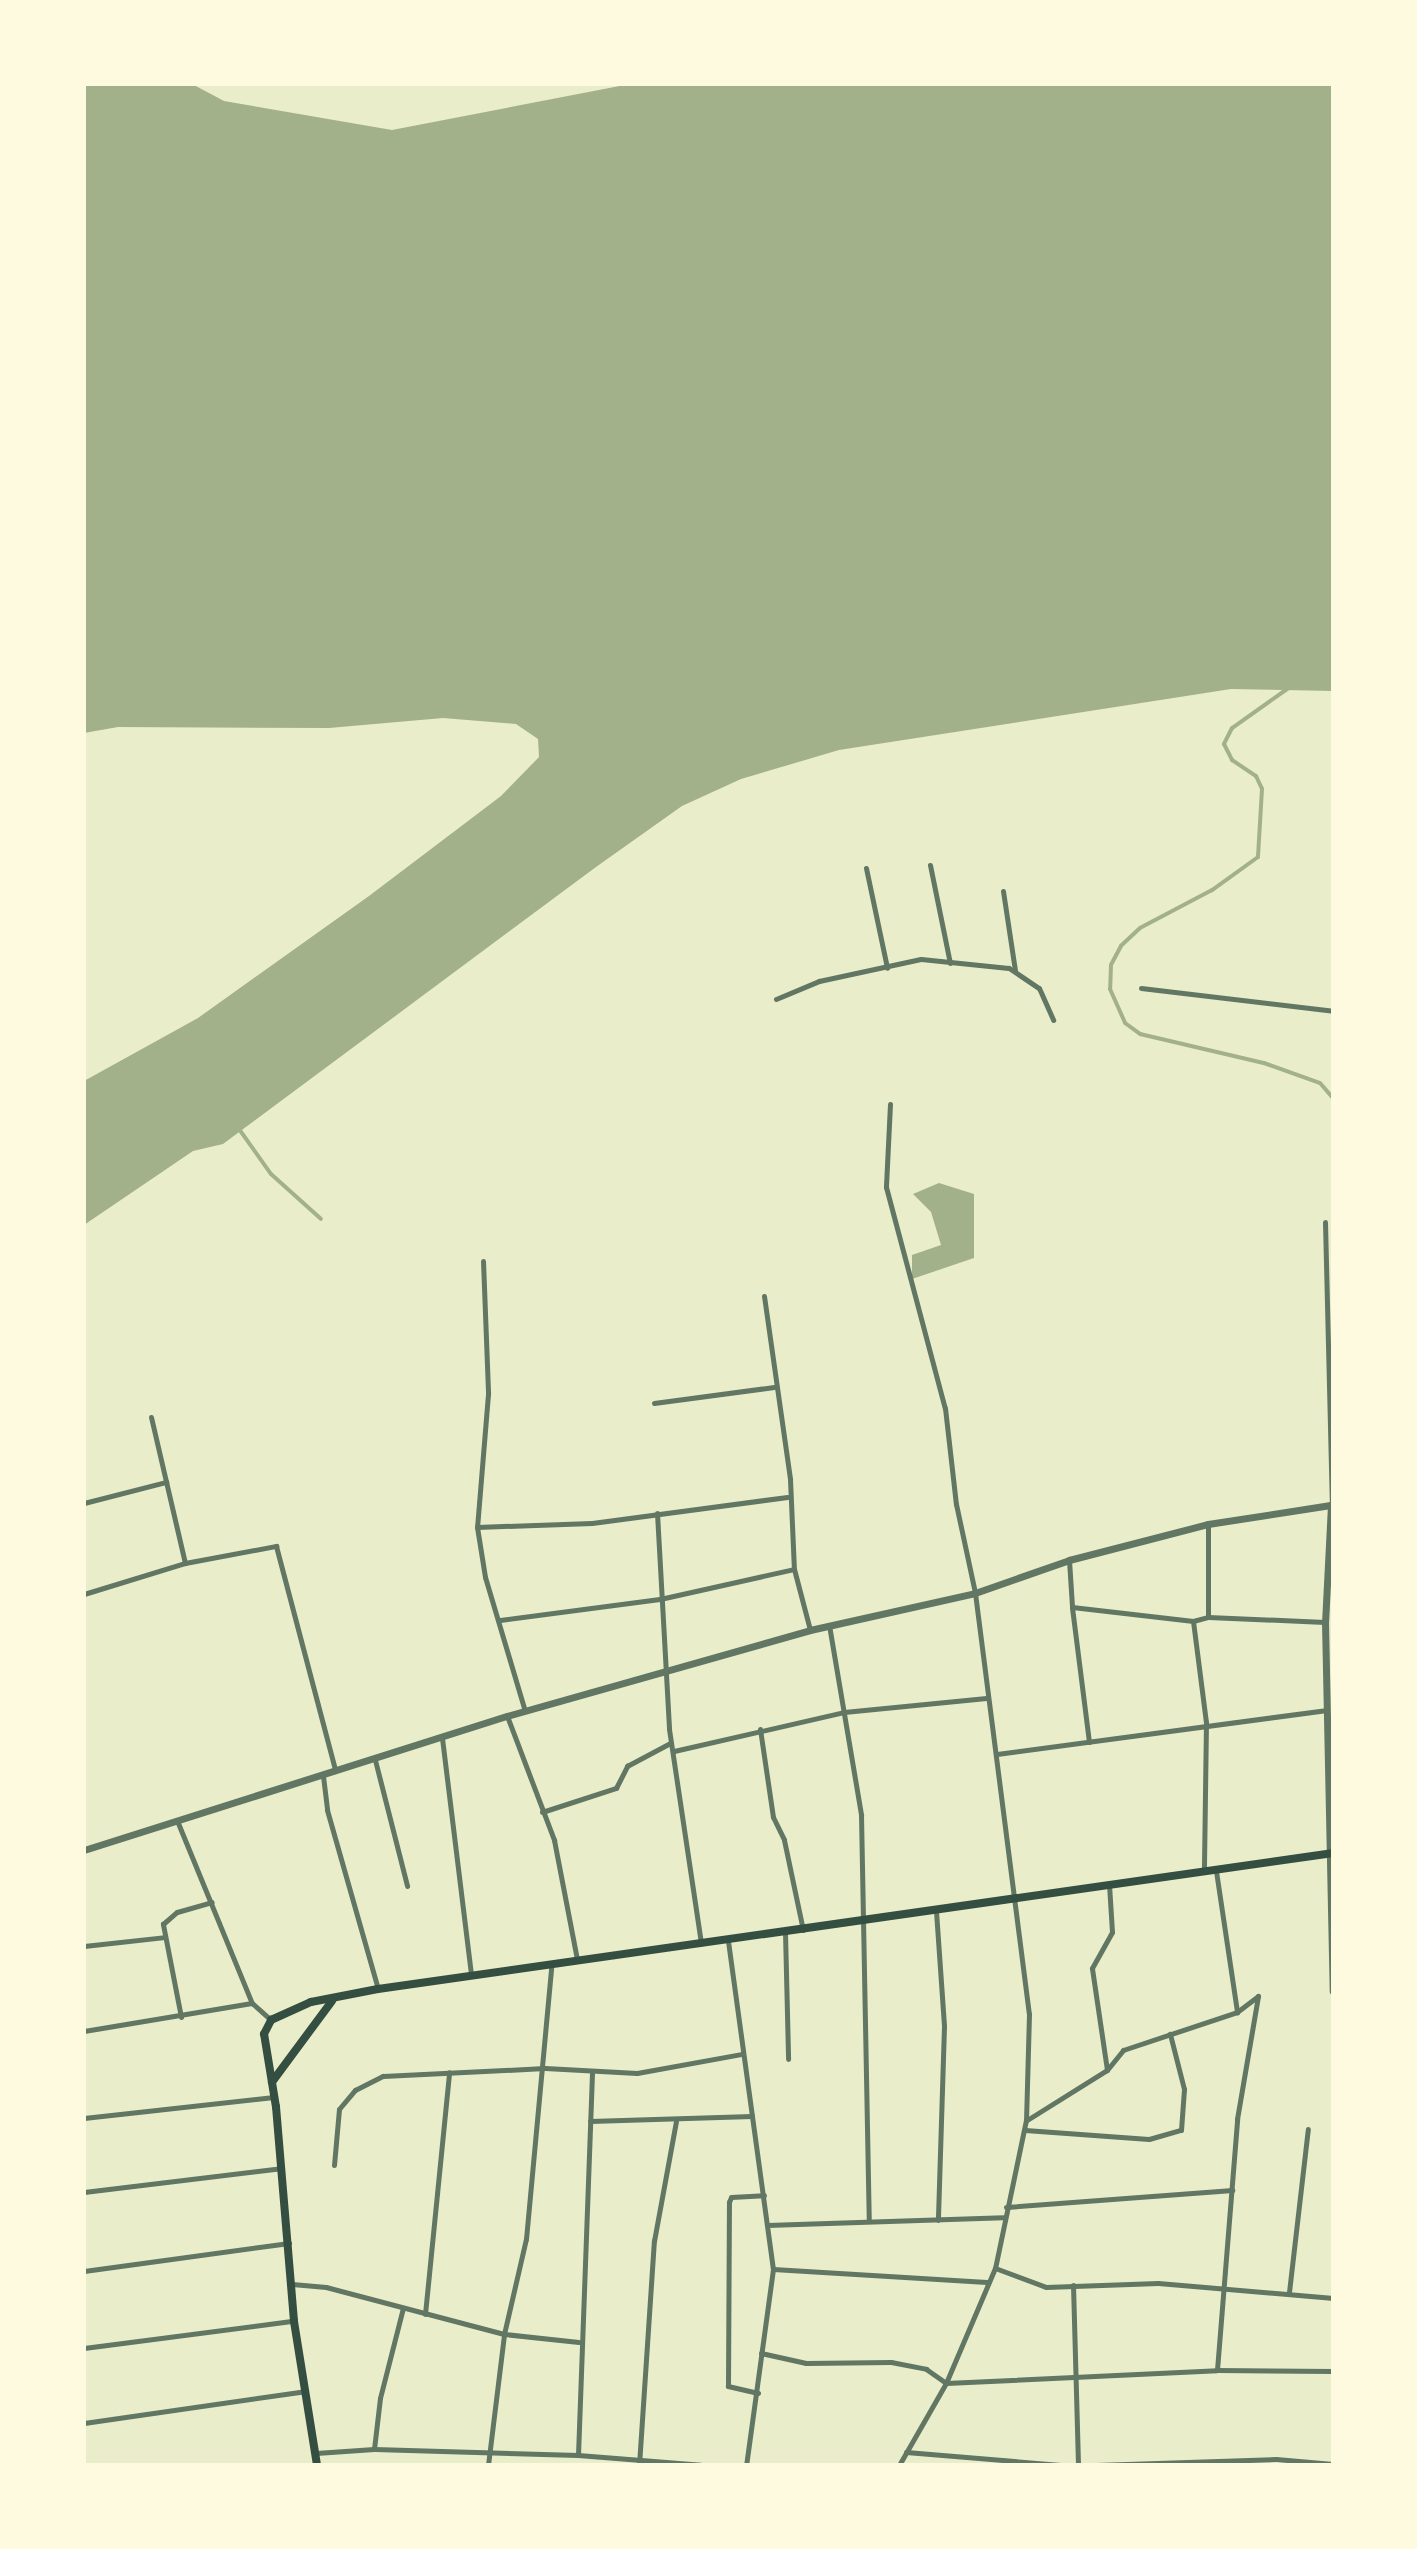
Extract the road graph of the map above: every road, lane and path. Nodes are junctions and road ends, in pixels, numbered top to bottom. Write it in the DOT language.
graph roads {
  1 [pos="930,865"];
  2 [pos="866,868"];
  3 [pos="1003,891"];
  4 [pos="950,963"];
  5 [pos="887,968"];
  6 [pos="1015,970"];
  7 [pos="1141,988"];
  8 [pos="776,999"];
  9 [pos="1333,1011"];
  10 [pos="1053,1020"];
  11 [pos="890,1104"];
  12 [pos="1325,1222"];
  13 [pos="483,1261"];
  14 [pos="764,1296"];
  15 [pos="774,1387"];
  16 [pos="654,1403"];
  17 [pos="151,1417"];
  18 [pos="166,1482"];
  19 [pos="787,1497"];
  20 [pos="84,1503"];
  21 [pos="1332,1505"];
  22 [pos="657,1513"];
  23 [pos="1208,1524"];
  24 [pos="477,1527"];
  25 [pos="1069,1560"];
  26 [pos="185,1563"];
  27 [pos="794,1569"];
  28 [pos="975,1593"];
  29 [pos="84,1594"];
  30 [pos="660,1599"];
  31 [pos="1072,1607"];
  32 [pos="1208,1617"];
  33 [pos="500,1620"];
  34 [pos="1193,1621"];
  35 [pos="1325,1622"];
  36 [pos="829,1625"];
  37 [pos="810,1630"];
  38 [pos="664,1671"];
  39 [pos="986,1698"];
  40 [pos="1327,1710"];
  41 [pos="525,1711"];
  42 [pos="844,1712"];
  43 [pos="507,1716"];
  44 [pos="1206,1727"];
  45 [pos="760,1729"];
  46 [pos="442,1738"];
  47 [pos="1089,1742"];
  48 [pos="670,1743"];
  49 [pos="674,1751"];
  50 [pos="997,1754"];
  51 [pos="1332,1755"];
  52 [pos="375,1760"];
  53 [pos="336,1772"];
  54 [pos="323,1776"];
  55 [pos="542,1812"];
  56 [pos="178,1823"];
  57 [pos="84,1850"];
  58 [pos="1333,1854"];
  59 [pos="1216,1869"];
  60 [pos="1204,1870"];
  61 [pos="1109,1883"];
  62 [pos="407,1886"];
  63 [pos="1013,1898"];
  64 [pos="213,1902"];
  65 [pos="936,1911"];
  66 [pos="860,1920"];
  67 [pos="803,1930"];
  68 [pos="785,1931"];
  69 [pos="165,1937"];
  70 [pos="728,1941"];
  71 [pos="701,1945"];
  72 [pos="84,1946"];
  73 [pos="578,1963"];
  74 [pos="551,1968"];
  75 [pos="471,1976"];
  76 [pos="378,1989"];
  77 [pos="1333,1991"];
  78 [pos="332,2001"];
  79 [pos="252,2003"];
  80 [pos="1237,2012"];
  81 [pos="181,2017"];
  82 [pos="271,2020"];
  83 [pos="84,2031"];
  84 [pos="1170,2034"];
  85 [pos="742,2054"];
  86 [pos="788,2059"];
  87 [pos="545,2068"];
  88 [pos="1107,2070"];
  89 [pos="592,2071"];
  90 [pos="449,2072"];
  91 [pos="272,2083"];
  92 [pos="274,2097"];
  93 [pos="752,2116"];
  94 [pos="84,2118"];
  95 [pos="1026,2120"];
  96 [pos="590,2121"];
  97 [pos="676,2121"];
  98 [pos="1308,2129"];
  99 [pos="1025,2130"];
  100 [pos="334,2165"];
  101 [pos="281,2168"];
  102 [pos="1232,2190"];
  103 [pos="84,2192"];
  104 [pos="764,2195"];
  105 [pos="1006,2207"];
  106 [pos="1003,2217"];
  107 [pos="938,2220"];
  108 [pos="869,2221"];
  109 [pos="767,2225"];
  110 [pos="290,2243"];
  111 [pos="995,2268"];
  112 [pos="773,2269"];
  113 [pos="84,2271"];
  114 [pos="987,2282"];
  115 [pos="292,2284"];
  116 [pos="1073,2285"];
  117 [pos="1221,2288"];
  118 [pos="1289,2292"];
  119 [pos="1333,2298"];
  120 [pos="403,2308"];
  121 [pos="425,2314"];
  122 [pos="294,2321"];
  123 [pos="504,2334"];
  124 [pos="579,2342"];
  125 [pos="84,2348"];
  126 [pos="761,2353"];
  127 [pos="1217,2370"];
  128 [pos="1333,2371"];
  129 [pos="1078,2374"];
  130 [pos="946,2383"];
  131 [pos="306,2391"];
  132 [pos="758,2393"];
  133 [pos="84,2423"];
  134 [pos="374,2449"];
  135 [pos="488,2452"];
  136 [pos="906,2452"];
  137 [pos="316,2453"];
  138 [pos="578,2455"];
  139 [pos="640,2462"];
  140 [pos="1276,2462"];
  141 [pos="1333,2464"];
  142 [pos="317,2465"];
  143 [pos="488,2465"];
  144 [pos="701,2465"];
  145 [pos="746,2465"];
  146 [pos="899,2465"];
  147 [pos="1060,2465"];
  148 [pos="1078,2465"];
  149 [pos="1096,2465"];
  1 -- 4 [label="street"];
  2 -- 5 [label="street"];
  3 -- 6 [label="street"];
  4 -- 5 [label="street"];
  4 -- 6 [label="street"];
  5 -- 8 [label="street"];
  6 -- 10 [label="street"];
  7 -- 9 [label="street"];
  11 -- 28 [label="street"];
  12 -- 21 [label="street"];
  13 -- 24 [label="street"];
  14 -- 15 [label="street"];
  15 -- 16 [label="street"];
  15 -- 19 [label="street"];
  17 -- 18 [label="street"];
  18 -- 20 [label="street"];
  18 -- 26 [label="street"];
  19 -- 22 [label="street"];
  19 -- 27 [label="street"];
  21 -- 23 [label="street"];
  21 -- 35 [label="street"];
  22 -- 24 [label="street"];
  22 -- 30 [label="street"];
  23 -- 25 [label="street"];
  23 -- 32 [label="street"];
  24 -- 33 [label="street"];
  25 -- 28 [label="street"];
  25 -- 31 [label="street"];
  26 -- 29 [label="street"];
  26 -- 53 [label="street"];
  27 -- 30 [label="street"];
  27 -- 37 [label="street"];
  28 -- 36 [label="street"];
  28 -- 39 [label="street"];
  30 -- 33 [label="street"];
  30 -- 38 [label="street"];
  31 -- 34 [label="street"];
  31 -- 47 [label="street"];
  32 -- 34 [label="street"];
  32 -- 35 [label="street"];
  33 -- 41 [label="street"];
  34 -- 44 [label="street"];
  35 -- 40 [label="street"];
  36 -- 37 [label="street"];
  36 -- 42 [label="street"];
  37 -- 38 [label="street"];
  38 -- 41 [label="street"];
  38 -- 48 [label="street"];
  39 -- 42 [label="street"];
  39 -- 50 [label="street"];
  40 -- 44 [label="street"];
  40 -- 51 [label="street"];
  41 -- 43 [label="street"];
  42 -- 45 [label="street"];
  42 -- 66 [label="street"];
  43 -- 46 [label="street"];
  43 -- 55 [label="street"];
  44 -- 47 [label="street"];
  44 -- 60 [label="street"];
  45 -- 49 [label="street"];
  45 -- 67 [label="street"];
  46 -- 52 [label="street"];
  46 -- 75 [label="street"];
  47 -- 50 [label="street"];
  48 -- 49 [label="street"];
  48 -- 55 [label="street"];
  49 -- 71 [label="street"];
  50 -- 63 [label="street"];
  51 -- 58 [label="street"];
  52 -- 53 [label="street"];
  52 -- 62 [label="street"];
  53 -- 54 [label="street"];
  54 -- 56 [label="street"];
  54 -- 76 [label="street"];
  55 -- 73 [label="street"];
  56 -- 57 [label="street"];
  56 -- 64 [label="street"];
  58 -- 59 [label="main road"];
  58 -- 77 [label="street"];
  59 -- 60 [label="main road"];
  59 -- 80 [label="street"];
  60 -- 61 [label="main road"];
  61 -- 63 [label="main road"];
  61 -- 88 [label="street"];
  63 -- 65 [label="main road"];
  63 -- 95 [label="street"];
  64 -- 69 [label="street"];
  64 -- 79 [label="street"];
  65 -- 66 [label="main road"];
  65 -- 107 [label="street"];
  66 -- 67 [label="main road"];
  66 -- 108 [label="street"];
  67 -- 68 [label="main road"];
  68 -- 70 [label="main road"];
  68 -- 86 [label="street"];
  69 -- 72 [label="street"];
  69 -- 81 [label="street"];
  70 -- 71 [label="main road"];
  70 -- 85 [label="street"];
  71 -- 73 [label="main road"];
  73 -- 74 [label="main road"];
  74 -- 75 [label="main road"];
  74 -- 87 [label="street"];
  75 -- 76 [label="main road"];
  76 -- 78 [label="main road"];
  78 -- 82 [label="main road"];
  78 -- 91 [label="main road"];
  79 -- 81 [label="street"];
  79 -- 82 [label="street"];
  80 -- 84 [label="street"];
  80 -- 102 [label="street"];
  81 -- 83 [label="street"];
  82 -- 91 [label="main road"];
  84 -- 88 [label="street"];
  84 -- 99 [label="street"];
  85 -- 89 [label="street"];
  85 -- 93 [label="street"];
  87 -- 89 [label="street"];
  87 -- 90 [label="street"];
  87 -- 123 [label="street"];
  88 -- 95 [label="street"];
  89 -- 96 [label="street"];
  90 -- 100 [label="street"];
  90 -- 121 [label="street"];
  91 -- 92 [label="main road"];
  92 -- 94 [label="street"];
  92 -- 101 [label="main road"];
  93 -- 97 [label="street"];
  93 -- 104 [label="street"];
  95 -- 99 [label="street"];
  96 -- 97 [label="street"];
  96 -- 124 [label="street"];
  97 -- 139 [label="street"];
  98 -- 118 [label="street"];
  99 -- 105 [label="street"];
  101 -- 103 [label="street"];
  101 -- 110 [label="main road"];
  102 -- 105 [label="street"];
  102 -- 117 [label="street"];
  104 -- 109 [label="street"];
  104 -- 132 [label="street"];
  105 -- 106 [label="street"];
  106 -- 107 [label="street"];
  106 -- 111 [label="street"];
  107 -- 108 [label="street"];
  108 -- 109 [label="street"];
  109 -- 112 [label="street"];
  110 -- 113 [label="street"];
  110 -- 115 [label="main road"];
  111 -- 114 [label="street"];
  111 -- 116 [label="street"];
  112 -- 114 [label="street"];
  112 -- 126 [label="street"];
  114 -- 130 [label="street"];
  115 -- 120 [label="street"];
  115 -- 122 [label="main road"];
  116 -- 117 [label="street"];
  116 -- 129 [label="street"];
  117 -- 118 [label="street"];
  117 -- 127 [label="street"];
  118 -- 119 [label="street"];
  120 -- 121 [label="street"];
  120 -- 134 [label="street"];
  121 -- 123 [label="street"];
  122 -- 125 [label="street"];
  122 -- 131 [label="main road"];
  123 -- 124 [label="street"];
  123 -- 135 [label="street"];
  124 -- 138 [label="street"];
  126 -- 130 [label="street"];
  126 -- 132 [label="street"];
  127 -- 128 [label="street"];
  127 -- 129 [label="street"];
  129 -- 130 [label="street"];
  129 -- 148 [label="street"];
  130 -- 136 [label="street"];
  131 -- 133 [label="street"];
  131 -- 137 [label="main road"];
  132 -- 145 [label="street"];
  134 -- 135 [label="street"];
  134 -- 137 [label="street"];
  135 -- 138 [label="street"];
  135 -- 143 [label="street"];
  136 -- 146 [label="street"];
  136 -- 147 [label="street"];
  137 -- 142 [label="main road"];
  138 -- 139 [label="street"];
  139 -- 144 [label="street"];
  140 -- 141 [label="street"];
  140 -- 149 [label="street"];
}
